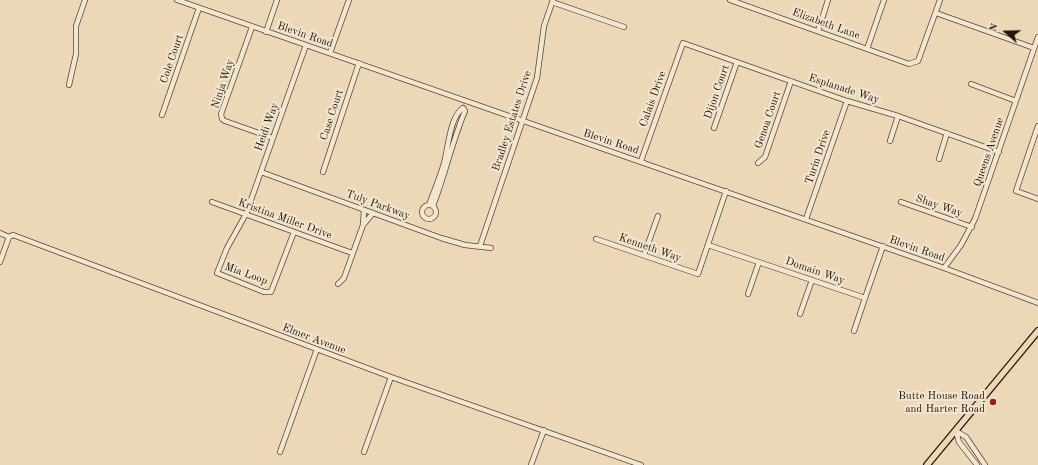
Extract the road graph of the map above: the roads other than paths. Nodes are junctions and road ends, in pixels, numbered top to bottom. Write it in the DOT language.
graph roads {
  1 [pos="85,0"];
  2 [pos="177,0"];
  3 [pos="277,0"];
  4 [pos="349,0"];
  5 [pos="730,0"];
  6 [pos="828,0"];
  7 [pos="884,0"];
  8 [pos="940,0"];
  9 [pos="552,1"];
  10 [pos="199,8"];
  11 [pos="936,13"];
  12 [pos="252,27"];
  13 [pos="624,27"];
  14 [pos="818,31"];
  15 [pos="266,32"];
  16 [pos="1038,37"];
  17 [pos="683,43"];
  18 [pos="306,45"];
  19 [pos="1034,48"];
  20 [pos="867,49"];
  21 [pos="330,53"];
  22 [pos="737,62"];
  23 [pos="359,63"];
  24 [pos="791,81"];
  25 [pos="971,84"];
  26 [pos="69,85"];
  27 [pos="465,101"];
  28 [pos="847,101"];
  29 [pos="1016,101"];
  30 [pos="162,115"];
  31 [pos="898,116"];
  32 [pos="522,122"];
  33 [pos="1038,126"];
  34 [pos="714,128"];
  35 [pos="947,133"];
  36 [pos="273,138"];
  37 [pos="890,141"];
  38 [pos="999,152"];
  39 [pos="939,159"];
  40 [pos="641,161"];
  41 [pos="758,163"];
  42 [pos="261,172"];
  43 [pos="323,172"];
  44 [pos="726,191"];
  45 [pos="1038,199"];
  46 [pos="212,202"];
  47 [pos="901,202"];
  48 [pos="431,206"];
  49 [pos="364,210"];
  50 [pos="373,213"];
  51 [pos="246,214"];
  52 [pos="658,216"];
  53 [pos="806,219"];
  54 [pos="363,225"];
  55 [pos="972,227"];
  56 [pos="294,232"];
  57 [pos="0,233"];
  58 [pos="9,237"];
  59 [pos="596,239"];
  60 [pos="708,244"];
  61 [pos="480,246"];
  62 [pos="882,246"];
  63 [pos="491,248"];
  64 [pos="352,253"];
  65 [pos="644,255"];
  66 [pos="0,262"];
  67 [pos="759,262"];
  68 [pos="944,268"];
  69 [pos="812,280"];
  70 [pos="338,284"];
  71 [pos="748,294"];
  72 [pos="865,298"];
  73 [pos="1038,303"];
  74 [pos="800,314"];
  75 [pos="854,331"];
  76 [pos="1038,331"];
  77 [pos="317,349"];
  78 [pos="391,377"];
  79 [pos="544,430"];
  80 [pos="956,431"];
  81 [pos="280,452"];
  82 [pos="364,452"];
  83 [pos="531,465"];
  84 [pos="641,465"];
  85 [pos="927,465"];
  86 [pos="977,465"];
  87 [pos="985,465"];
  1 -- 26 [label="street"];
  2 -- 10 [label="street, Blevin Road"];
  3 -- 15 [label="street"];
  4 -- 21 [label="street"];
  5 -- 14 [label="street, Elizabeth Lane"];
  6 -- 14 [label="street"];
  7 -- 20 [label="street"];
  8 -- 11 [label="street"];
  9 -- 13 [label="street"];
  9 -- 32 [label="street, Bradley Estates Drive"];
  10 -- 12 [label="street, Blevin Road"];
  10 -- 30 [label="street, Cole Court"];
  11 -- 19 [label="street"];
  11 -- 20 [label="street, Elizabeth Lane"];
  12 -- 15 [label="street, Blevin Road"];
  12 -- 36 [label="street, Ninja Way"];
  14 -- 20 [label="street, Elizabeth Lane"];
  15 -- 18 [label="street, Blevin Road"];
  16 -- 19 [label="street, Queens Avenue"];
  17 -- 22 [label="street, Esplanade Way"];
  17 -- 40 [label="street, Calais Drive"];
  18 -- 21 [label="street, Blevin Road"];
  18 -- 36 [label="street, Heidi Way"];
  19 -- 29 [label="street, Queens Avenue"];
  21 -- 23 [label="street, Blevin Road"];
  22 -- 24 [label="street, Esplanade Way"];
  22 -- 34 [label="street, Dijon Court"];
  23 -- 27 [label="street, Blevin Road"];
  23 -- 43 [label="street, Case Court"];
  24 -- 28 [label="street, Esplanade Way"];
  24 -- 41 [label="street, Genoa Court"];
  25 -- 29 [label="street"];
  27 -- 32 [label="street, Blevin Road"];
  27 -- 48 [label="street"];
  28 -- 31 [label="street, Esplanade Way"];
  28 -- 53 [label="street, Turin Drive"];
  29 -- 38 [label="street, Queens Avenue"];
  31 -- 35 [label="street, Esplanade Way"];
  31 -- 37 [label="street"];
  32 -- 40 [label="street, Blevin Road"];
  32 -- 61 [label="street, Bradley Estates Drive"];
  33 -- 45 [label="street"];
  35 -- 38 [label="street, Esplanade Way"];
  35 -- 39 [label="street"];
  36 -- 42 [label="street, Heidi Way"];
  38 -- 55 [label="street, Queens Avenue"];
  40 -- 44 [label="street, Blevin Road"];
  42 -- 49 [label="street, Tuly Parkway"];
  42 -- 51 [label="street, Heidi Way"];
  44 -- 53 [label="street, Blevin Road"];
  44 -- 60 [label="street"];
  46 -- 51 [label="street, Kristina Miller Drive"];
  47 -- 55 [label="street, Shay Way"];
  49 -- 50 [label="street, Tuly Parkway"];
  49 -- 54 [label="street"];
  50 -- 54 [label="street"];
  50 -- 61 [label="street, Tuly Parkway"];
  51 -- 56 [label="street, Kristina Miller Drive"];
  51 -- 56 [label="street, Mia Loop"];
  52 -- 65 [label="street"];
  53 -- 62 [label="street, Blevin Road"];
  54 -- 64 [label="street"];
  55 -- 68 [label="street, Queens Avenue"];
  56 -- 64 [label="street, Kristina Miller Drive"];
  57 -- 58 [label="street, Elmer Avenue"];
  58 -- 66 [label="street"];
  58 -- 77 [label="street, Elmer Avenue"];
  59 -- 65 [label="street, Kenneth Way"];
  60 -- 65 [label="street, Kenneth Way"];
  60 -- 67 [label="street, Domain Way"];
  61 -- 63 [label="street, Tuly Parkway"];
  62 -- 68 [label="street, Blevin Road"];
  62 -- 72 [label="street"];
  64 -- 70 [label="street"];
  67 -- 69 [label="street, Domain Way"];
  67 -- 71 [label="street"];
  68 -- 73 [label="street, Blevin Road"];
  69 -- 72 [label="street, Domain Way"];
  69 -- 74 [label="street"];
  72 -- 75 [label="street"];
  76 -- 80 [label="main road"];
  77 -- 78 [label="street, Elmer Avenue"];
  77 -- 81 [label="street"];
  78 -- 79 [label="street, Elmer Avenue"];
  78 -- 82 [label="street"];
  79 -- 83 [label="street"];
  79 -- 84 [label="street, Elmer Avenue"];
  80 -- 85 [label="main road"];
  80 -- 86 [label="street"];
  80 -- 87 [label="street"];
}
